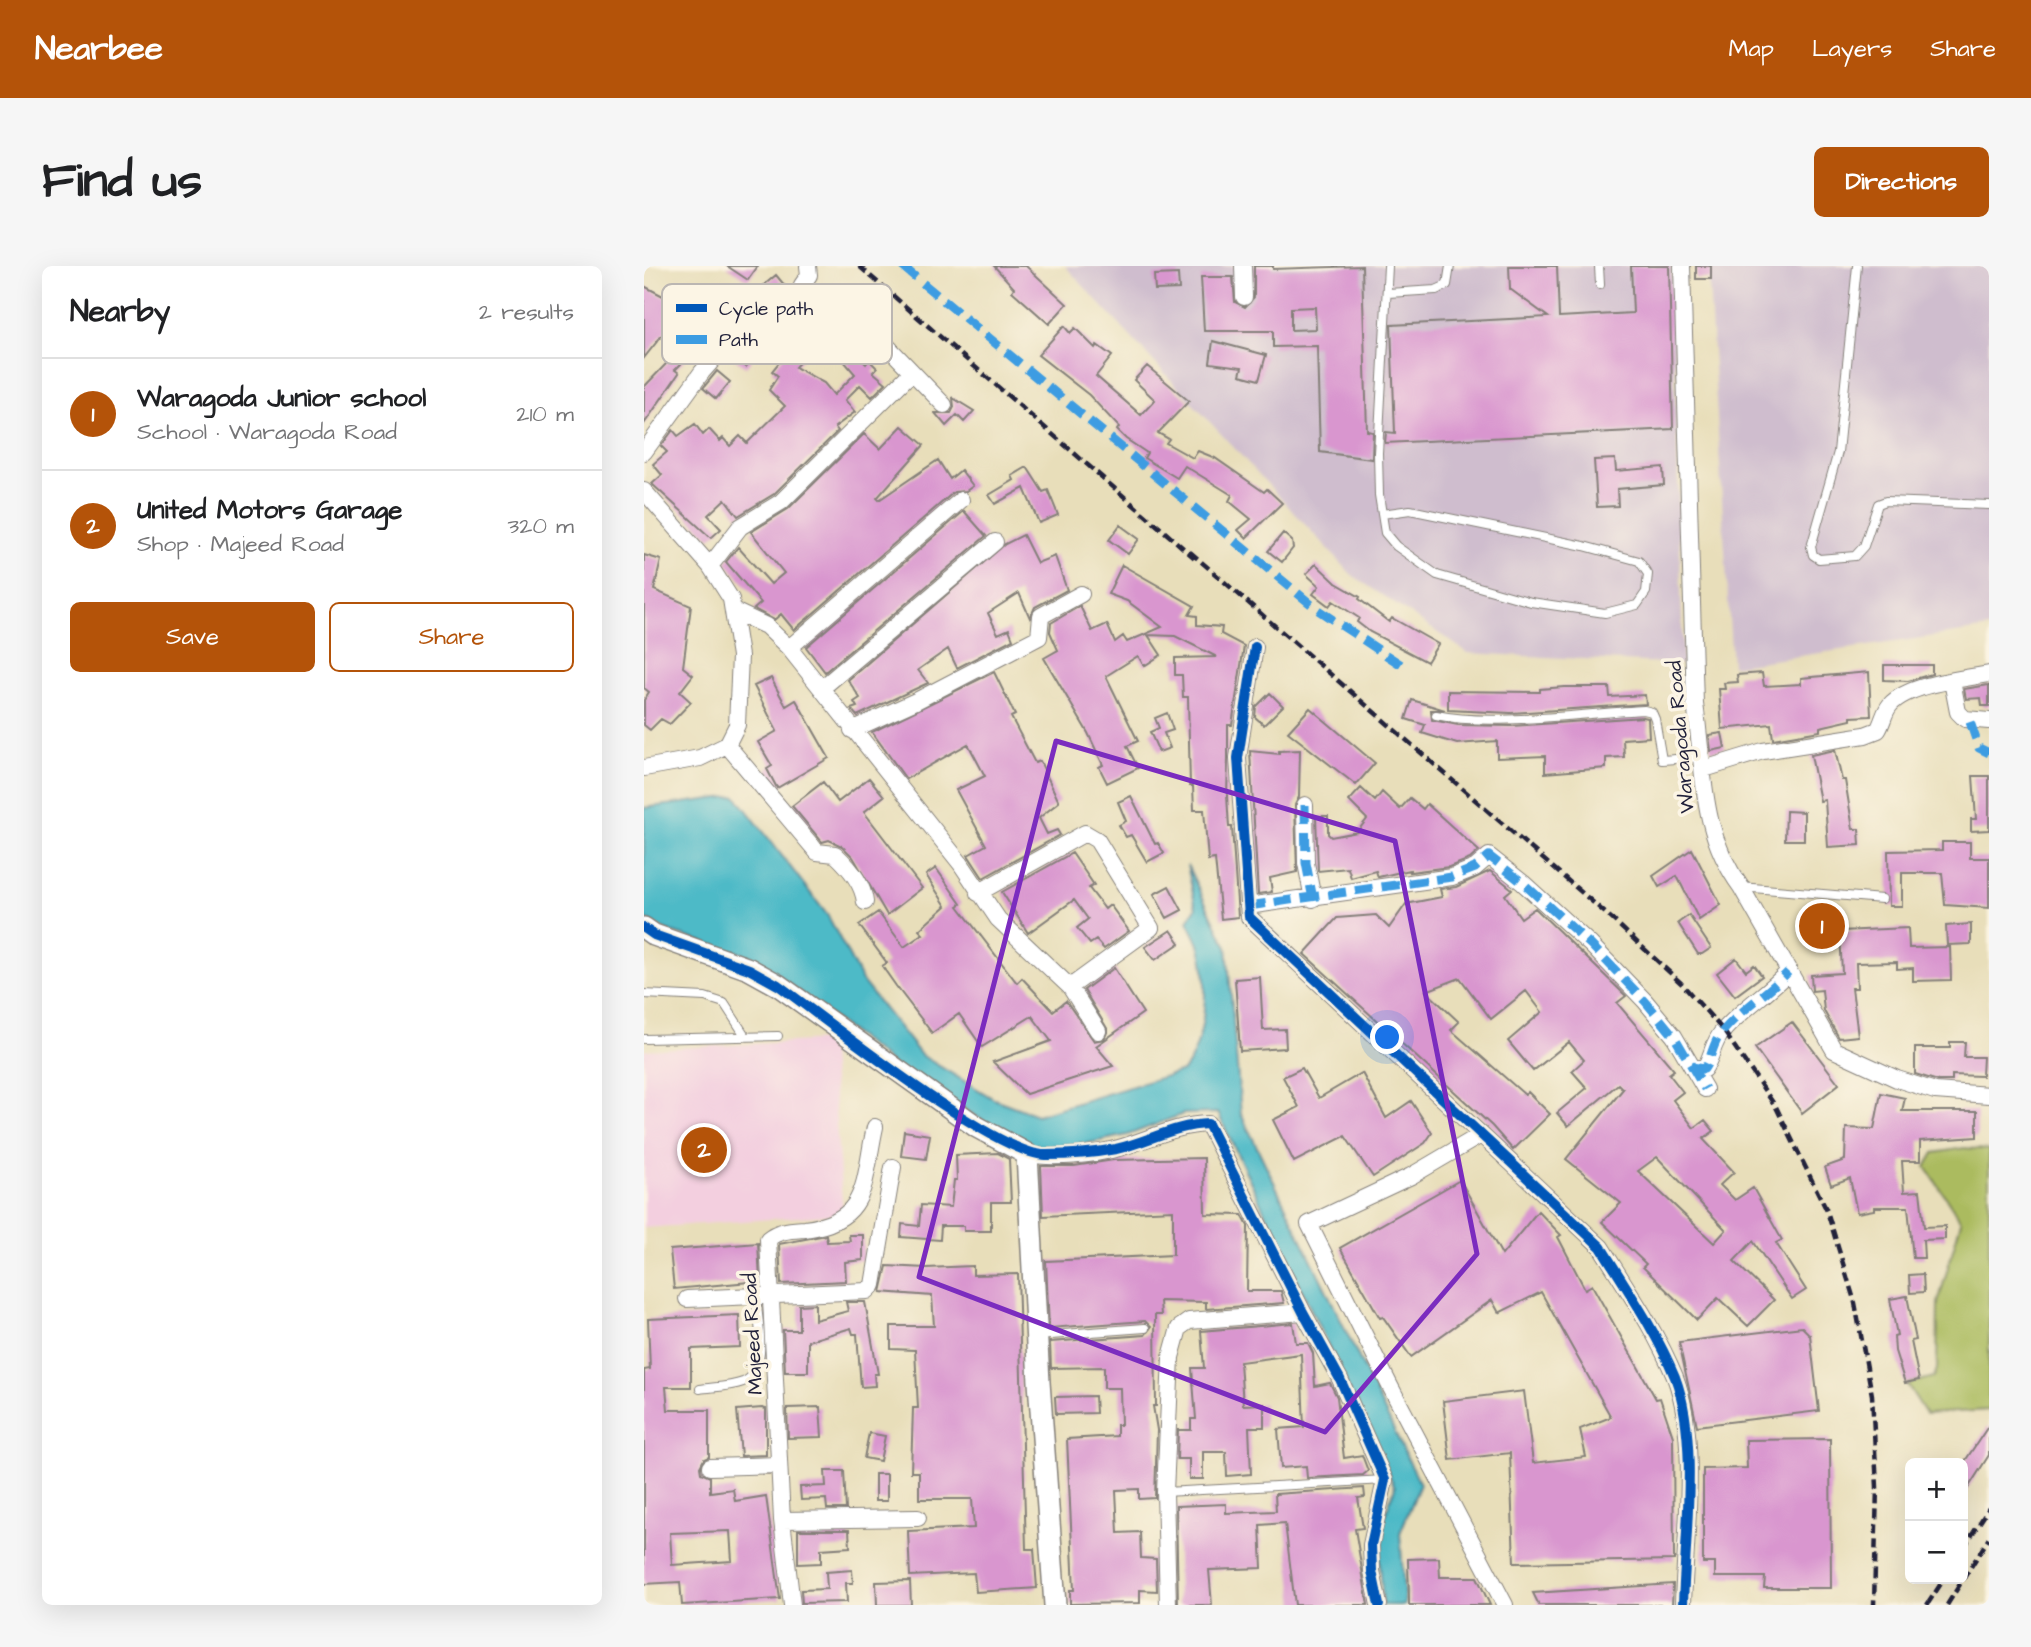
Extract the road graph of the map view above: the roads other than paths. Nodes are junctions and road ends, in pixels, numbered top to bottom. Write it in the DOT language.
graph roads {
  1 [pos="808,266"];
  2 [pos="1243,266"];
  3 [pos="1388,266"];
  4 [pos="1450,266"];
  5 [pos="1599,266"];
  6 [pos="1682,266"];
  7 [pos="1857,266"];
  8 [pos="803,284"];
  9 [pos="1600,285"];
  10 [pos="1388,293"];
  11 [pos="1244,297"];
  12 [pos="892,351"];
  13 [pos="709,364"];
  14 [pos="912,372"];
  15 [pos="944,404"];
  16 [pos="644,452"];
  17 [pos="644,491"];
  18 [pos="961,500"];
  19 [pos="1989,505"];
  20 [pos="1382,514"];
  21 [pos="995,542"];
  22 [pos="710,566"];
  23 [pos="1081,594"];
  24 [pos="734,611"];
  25 [pos="1255,647"];
  26 [pos="789,648"];
  27 [pos="1989,674"];
  28 [pos="1952,681"];
  29 [pos="822,688"];
  30 [pos="1436,715"];
  31 [pos="1989,721"];
  32 [pos="852,730"];
  33 [pos="727,744"];
  34 [pos="1704,763"];
  35 [pos="644,768"];
  36 [pos="1305,805"];
  37 [pos="1741,887"];
  38 [pos="978,893"];
  39 [pos="1313,899"];
  40 [pos="1882,899"];
  41 [pos="865,902"];
  42 [pos="1248,906"];
  43 [pos="644,928"];
  44 [pos="1788,972"];
  45 [pos="1069,987"];
  46 [pos="644,994"];
  47 [pos="1098,1031"];
  48 [pos="778,1036"];
  49 [pos="746,1037"];
  50 [pos="644,1039"];
  51 [pos="1692,1067"];
  52 [pos="1705,1089"];
  53 [pos="1989,1095"];
  54 [pos="875,1127"];
  55 [pos="1479,1136"];
  56 [pos="1027,1154"];
  57 [pos="893,1167"];
  58 [pos="764,1294"];
  59 [pos="687,1299"];
  60 [pos="1303,1312"];
  61 [pos="1144,1328"];
  62 [pos="1037,1336"];
  63 [pos="700,1389"];
  64 [pos="779,1465"];
  65 [pos="710,1467"];
  66 [pos="1385,1480"];
  67 [pos="1166,1492"];
  68 [pos="918,1518"];
  69 [pos="782,1520"];
  70 [pos="792,1605"];
  71 [pos="1055,1605"];
  72 [pos="1168,1605"];
  73 [pos="1379,1605"];
  74 [pos="1505,1605"];
  75 [pos="1683,1605"];
  1 -- 8 [label="street"];
  2 -- 11 [label="street"];
  3 -- 10 [label="lane"];
  4 -- 10 [label="lane"];
  5 -- 9 [label="lane"];
  6 -- 34 [label="street, Waragoda Road"];
  7 -- 19 [label="lane"];
  10 -- 20 [label="lane"];
  12 -- 14 [label="street"];
  13 -- 16 [label="street"];
  14 -- 15 [label="street"];
  14 -- 22 [label="street"];
  17 -- 22 [label="street"];
  18 -- 26 [label="street"];
  20 -- 20 [label="lane"];
  21 -- 29 [label="street"];
  22 -- 24 [label="street"];
  23 -- 32 [label="street"];
  24 -- 26 [label="street"];
  24 -- 33 [label="street"];
  25 -- 42 [label="street"];
  26 -- 29 [label="street"];
  27 -- 28 [label="street"];
  28 -- 31 [label="street"];
  28 -- 34 [label="street"];
  29 -- 32 [label="street"];
  30 -- 34 [label="lane"];
  32 -- 38 [label="street"];
  33 -- 35 [label="street"];
  33 -- 41 [label="street"];
  34 -- 37 [label="street, Waragoda Road"];
  36 -- 39 [label="street"];
  37 -- 40 [label="lane"];
  37 -- 44 [label="street, Waragoda Road"];
  38 -- 45 [label="street"];
  38 -- 45 [label="street"];
  39 -- 42 [label="street"];
  39 -- 51 [label="street"];
  42 -- 55 [label="street"];
  43 -- 56 [label="street"];
  44 -- 51 [label="street"];
  44 -- 53 [label="street, Waragoda Road"];
  45 -- 47 [label="street"];
  46 -- 49 [label="lane"];
  48 -- 49 [label="lane"];
  49 -- 50 [label="lane"];
  51 -- 52 [label="street"];
  54 -- 58 [label="street, Majeed Road"];
  55 -- 74 [label="street"];
  55 -- 75 [label="street"];
  56 -- 60 [label="street"];
  56 -- 62 [label="street"];
  57 -- 58 [label="street"];
  58 -- 59 [label="street"];
  58 -- 63 [label="lane"];
  58 -- 64 [label="street, Majeed Road"];
  60 -- 66 [label="street"];
  60 -- 67 [label="street"];
  61 -- 62 [label="lane"];
  62 -- 71 [label="street"];
  64 -- 65 [label="street"];
  64 -- 69 [label="street, Majeed Road"];
  66 -- 67 [label="lane"];
  66 -- 73 [label="street"];
  67 -- 72 [label="street"];
  68 -- 69 [label="street"];
  69 -- 70 [label="street, Majeed Road"];
}
